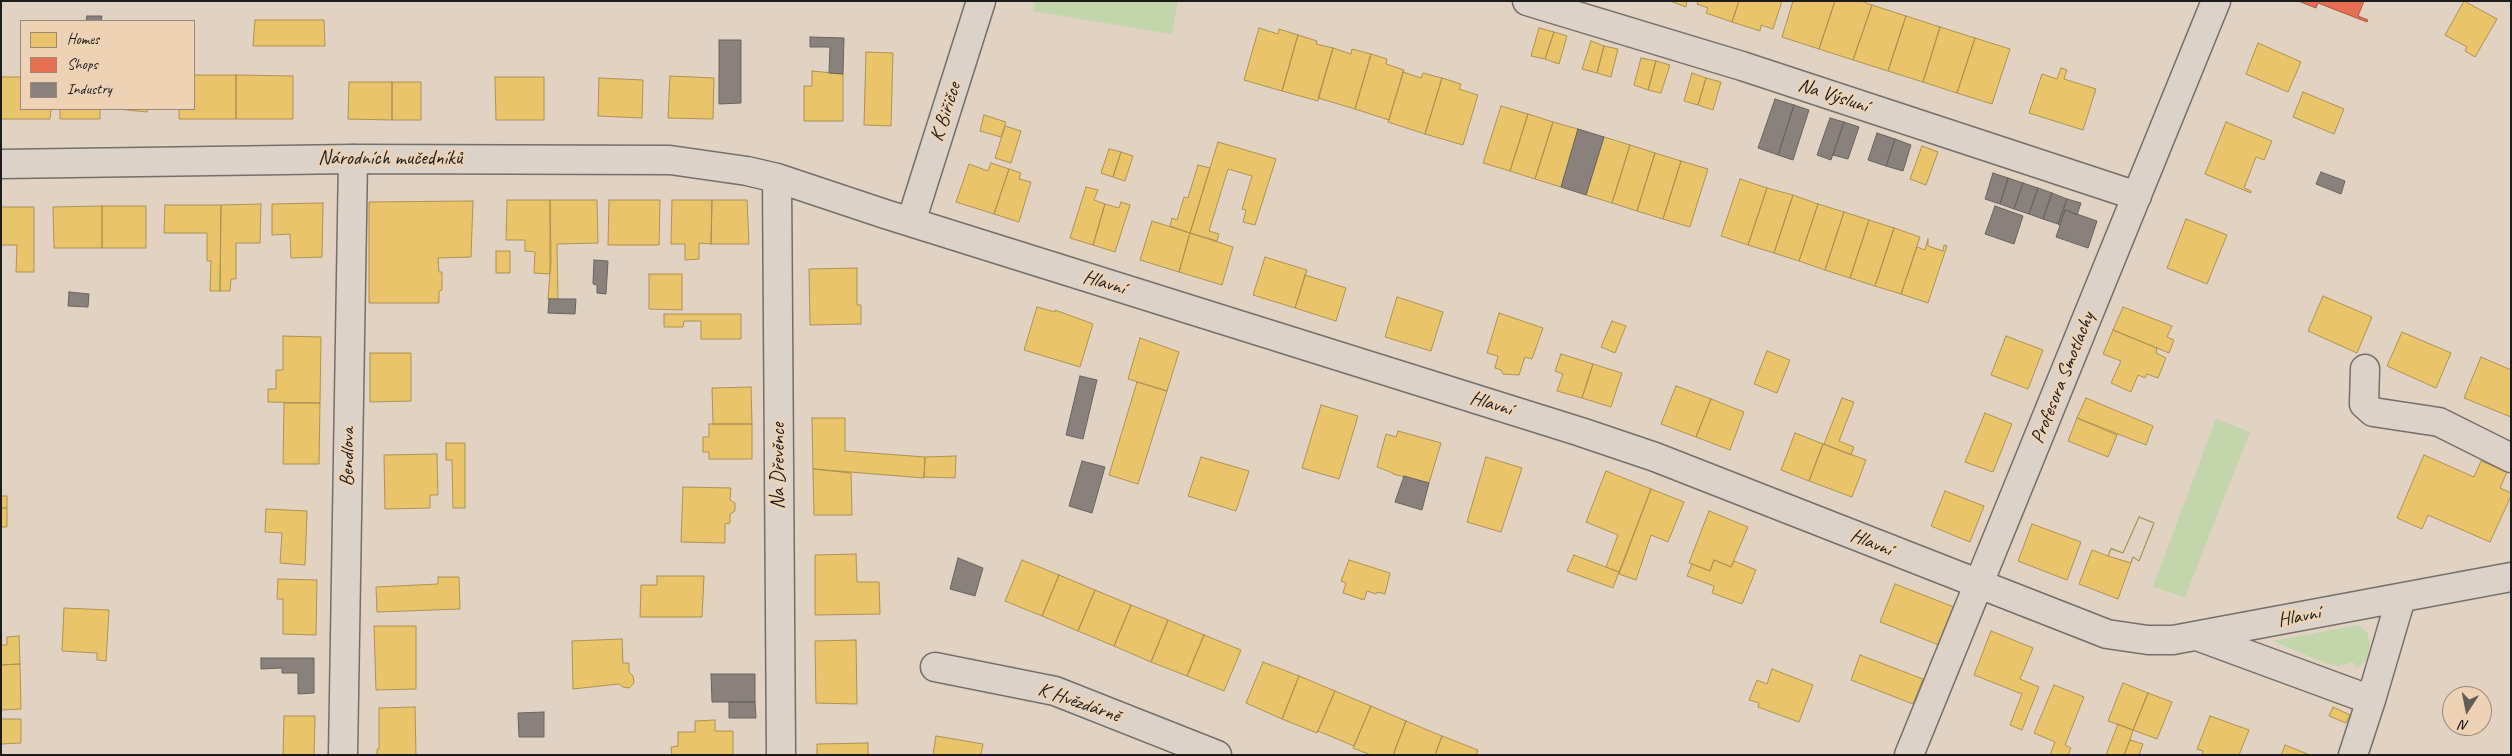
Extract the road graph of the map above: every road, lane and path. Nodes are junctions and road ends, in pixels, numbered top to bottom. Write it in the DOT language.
graph roads {
  1 [pos="981,1"];
  2 [pos="1527,1"];
  3 [pos="2216,1"];
  4 [pos="353,159"];
  5 [pos="1,164"];
  6 [pos="777,178"];
  7 [pos="2137,196"];
  8 [pos="911,222"];
  9 [pos="2365,369"];
  10 [pos="2511,458"];
  11 [pos="2511,577"];
  12 [pos="1979,585"];
  13 [pos="2401,598"];
  14 [pos="2196,636"];
  15 [pos="935,667"];
  16 [pos="2371,700"];
  17 [pos="344,755"];
  18 [pos="781,755"];
  19 [pos="1217,755"];
  20 [pos="1909,755"];
  21 [pos="2352,755"];
  1 -- 8 [label="street, K Biřičce"];
  2 -- 7 [label="street, Na Výsluní"];
  3 -- 7 [label="street, Profesora Smotlachy"];
  4 -- 5 [label="street, Národních mučedníků"];
  4 -- 6 [label="street, Národních mučedníků"];
  4 -- 17 [label="street, Bendlova"];
  6 -- 8 [label="street, Hlavní"];
  6 -- 18 [label="street, Na Dřevěnce"];
  7 -- 12 [label="street, Profesora Smotlachy"];
  8 -- 12 [label="street, Hlavní"];
  9 -- 10 [label="street"];
  11 -- 13 [label="street, Hlavní"];
  12 -- 14 [label="street, Hlavní"];
  12 -- 20 [label="street, Profesora Smotlachy"];
  13 -- 14 [label="street, Hlavní"];
  13 -- 16 [label="street"];
  14 -- 16 [label="street, Hlavní"];
  15 -- 19 [label="street, K Hvězdárně"];
  16 -- 21 [label="street"];
}
